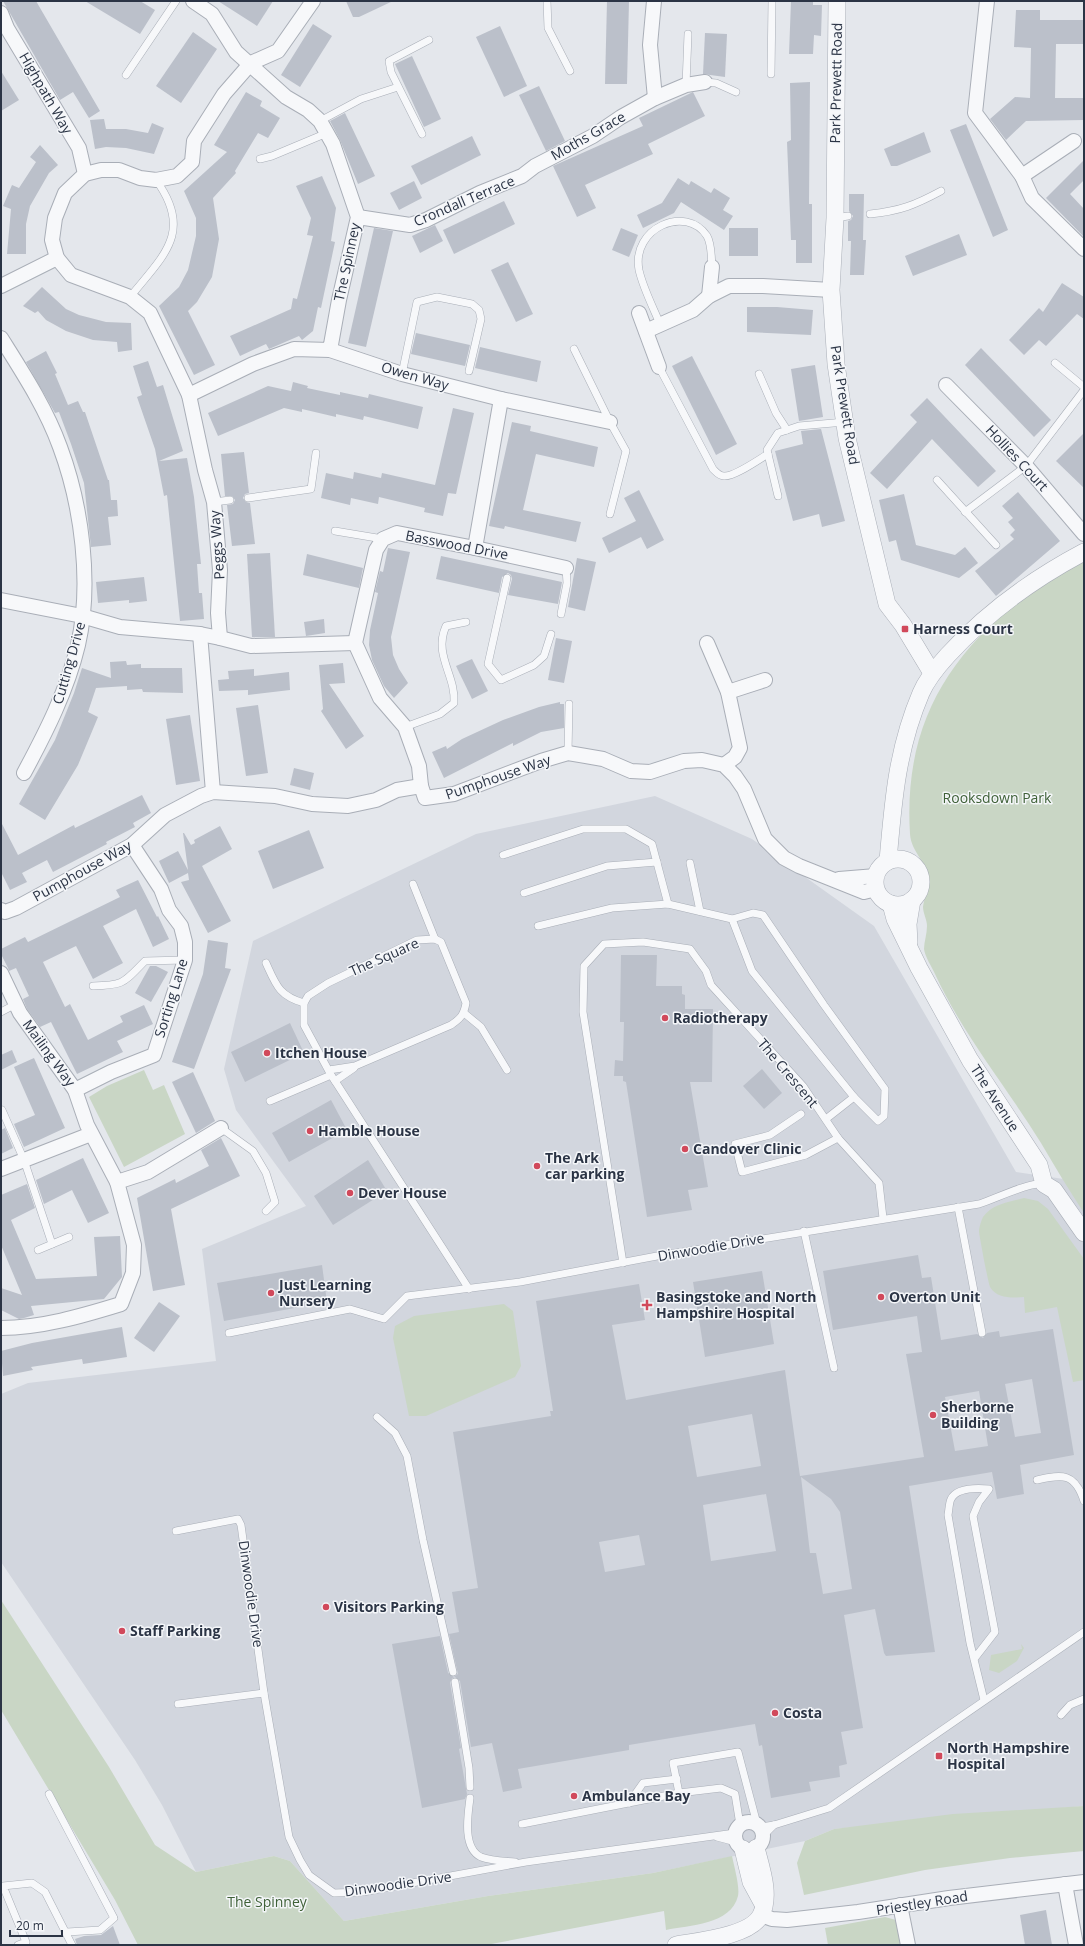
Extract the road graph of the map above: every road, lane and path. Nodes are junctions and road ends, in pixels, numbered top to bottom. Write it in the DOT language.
graph roads {
  1 [pos="176,1"];
  2 [pos="193,1"];
  3 [pos="313,1"];
  4 [pos="547,1"];
  5 [pos="654,1"];
  6 [pos="772,1"];
  7 [pos="837,1"];
  8 [pos="987,1"];
  9 [pos="1,15"];
  10 [pos="688,34"];
  11 [pos="429,40"];
  12 [pos="251,63"];
  13 [pos="570,71"];
  14 [pos="771,74"];
  15 [pos="126,75"];
  16 [pos="705,82"];
  17 [pos="686,85"];
  18 [pos="398,87"];
  19 [pos="736,92"];
  20 [pos="655,98"];
  21 [pos="324,127"];
  22 [pos="422,134"];
  23 [pos="1074,140"];
  24 [pos="260,158"];
  25 [pos="85,174"];
  26 [pos="522,176"];
  27 [pos="1022,176"];
  28 [pos="156,180"];
  29 [pos="941,191"];
  30 [pos="870,214"];
  31 [pos="358,217"];
  32 [pos="1084,249"];
  33 [pos="57,258"];
  34 [pos="712,266"];
  35 [pos="1,286"];
  36 [pos="832,290"];
  37 [pos="710,296"];
  38 [pos="130,297"];
  39 [pos="638,313"];
  40 [pos="660,324"];
  41 [pos="646,331"];
  42 [pos="1,338"];
  43 [pos="574,349"];
  44 [pos="330,350"];
  45 [pos="1055,363"];
  46 [pos="659,367"];
  47 [pos="469,371"];
  48 [pos="402,374"];
  49 [pos="759,374"];
  50 [pos="946,385"];
  51 [pos="1084,387"];
  52 [pos="1084,390"];
  53 [pos="190,395"];
  54 [pos="502,399"];
  55 [pos="610,422"];
  56 [pos="845,422"];
  57 [pos="787,430"];
  58 [pos="316,453"];
  59 [pos="768,454"];
  60 [pos="1026,466"];
  61 [pos="937,480"];
  62 [pos="778,496"];
  63 [pos="248,498"];
  64 [pos="230,500"];
  65 [pos="214,502"];
  66 [pos="965,512"];
  67 [pos="610,514"];
  68 [pos="336,531"];
  69 [pos="1084,534"];
  70 [pos="383,540"];
  71 [pos="996,545"];
  72 [pos="476,548"];
  73 [pos="1084,552"];
  74 [pos="566,568"];
  75 [pos="507,578"];
  76 [pos="1,600"];
  77 [pos="561,614"];
  78 [pos="82,616"];
  79 [pos="466,622"];
  80 [pos="200,634"];
  81 [pos="551,634"];
  82 [pos="220,638"];
  83 [pos="355,642"];
  84 [pos="707,643"];
  85 [pos="932,673"];
  86 [pos="765,680"];
  87 [pos="728,692"];
  88 [pos="569,704"];
  89 [pos="405,727"];
  90 [pos="568,753"];
  91 [pos="724,765"];
  92 [pos="24,774"];
  93 [pos="421,786"];
  94 [pos="214,792"];
  95 [pos="132,845"];
  96 [pos="503,855"];
  97 [pos="895,860"];
  98 [pos="657,862"];
  99 [pos="690,863"];
  100 [pos="876,882"];
  101 [pos="413,884"];
  102 [pos="524,893"];
  103 [pos="912,900"];
  104 [pos="668,904"];
  105 [pos="891,904"];
  106 [pos="1,910"];
  107 [pos="700,911"];
  108 [pos="732,918"];
  109 [pos="538,926"];
  110 [pos="435,939"];
  111 [pos="913,956"];
  112 [pos="186,960"];
  113 [pos="266,964"];
  114 [pos="1,973"];
  115 [pos="93,986"];
  116 [pos="304,1003"];
  117 [pos="16,1004"];
  118 [pos="1,1012"];
  119 [pos="464,1013"];
  120 [pos="355,1066"];
  121 [pos="507,1070"];
  122 [pos="330,1072"];
  123 [pos="335,1081"];
  124 [pos="75,1090"];
  125 [pos="854,1097"];
  126 [pos="270,1101"];
  127 [pos="2,1110"];
  128 [pos="801,1114"];
  129 [pos="826,1119"];
  130 [pos="221,1128"];
  131 [pos="91,1134"];
  132 [pos="838,1138"];
  133 [pos="24,1160"];
  134 [pos="1,1169"];
  135 [pos="117,1182"];
  136 [pos="1044,1184"];
  137 [pos="958,1207"];
  138 [pos="266,1211"];
  139 [pos="884,1218"];
  140 [pos="804,1232"];
  141 [pos="1084,1233"];
  142 [pos="69,1237"];
  143 [pos="52,1244"];
  144 [pos="38,1250"];
  145 [pos="623,1263"];
  146 [pos="469,1289"];
  147 [pos="1,1328"];
  148 [pos="229,1333"];
  149 [pos="982,1334"];
  150 [pos="834,1368"];
  151 [pos="377,1417"];
  152 [pos="1037,1480"];
  153 [pos="1084,1501"];
  154 [pos="176,1531"];
  155 [pos="1084,1632"];
  156 [pos="974,1659"];
  157 [pos="453,1672"];
  158 [pos="455,1682"];
  159 [pos="264,1693"];
  160 [pos="1084,1699"];
  161 [pos="984,1700"];
  162 [pos="178,1704"];
  163 [pos="1061,1715"];
  164 [pos="677,1779"];
  165 [pos="470,1787"];
  166 [pos="679,1793"];
  167 [pos="49,1794"];
  168 [pos="470,1798"];
  169 [pos="629,1803"];
  170 [pos="522,1824"];
  171 [pos="749,1836"];
  172 [pos="526,1862"];
  173 [pos="1084,1882"];
  174 [pos="1065,1884"];
  175 [pos="900,1905"];
  176 [pos="762,1911"];
  177 [pos="67,1932"];
  178 [pos="18,1945"];
  179 [pos="72,1945"];
  180 [pos="676,1945"];
  181 [pos="908,1945"];
  182 [pos="1076,1945"];
  1 -- 15 [label="lane"];
  2 -- 12 [label="street, The Spinney"];
  3 -- 12 [label="street"];
  4 -- 13 [label="lane"];
  5 -- 20 [label="street"];
  6 -- 14 [label="lane"];
  7 -- 36 [label="street, Park Prewett Road"];
  8 -- 27 [label="street"];
  9 -- 25 [label="street, Highpath Way"];
  10 -- 17 [label="lane"];
  11 -- 18 [label="lane"];
  12 -- 21 [label="street, The Spinney"];
  12 -- 28 [label="street"];
  16 -- 17 [label="street, Moths Grace"];
  16 -- 19 [label="lane"];
  17 -- 20 [label="street, Moths Grace"];
  18 -- 21 [label="lane"];
  18 -- 22 [label="lane"];
  20 -- 26 [label="street, Moths Grace"];
  21 -- 24 [label="lane"];
  21 -- 31 [label="street, The Spinney"];
  23 -- 27 [label="street"];
  25 -- 28 [label="street"];
  25 -- 33 [label="street, Peggs Way"];
  26 -- 31 [label="street, Crondall Terrace"];
  27 -- 32 [label="street"];
  28 -- 38 [label="lane"];
  29 -- 30 [label="lane"];
  31 -- 44 [label="street, The Spinney"];
  33 -- 35 [label="street"];
  33 -- 38 [label="street, Peggs Way"];
  34 -- 37 [label="street"];
  34 -- 40 [label="lane"];
  36 -- 37 [label="street"];
  36 -- 56 [label="street, Park Prewett Road"];
  37 -- 40 [label="street"];
  38 -- 53 [label="street, Peggs Way"];
  39 -- 41 [label="street"];
  40 -- 41 [label="street"];
  41 -- 46 [label="street"];
  42 -- 78 [label="street"];
  43 -- 55 [label="lane"];
  44 -- 48 [label="street, Owen Way"];
  44 -- 53 [label="street"];
  45 -- 51 [label="lane"];
  46 -- 59 [label="lane"];
  47 -- 48 [label="lane"];
  48 -- 54 [label="street, Owen Way"];
  49 -- 57 [label="lane"];
  50 -- 60 [label="street, Hollies Court"];
  52 -- 60 [label="lane"];
  53 -- 65 [label="street, Peggs Way"];
  54 -- 55 [label="street, Owen Way"];
  54 -- 72 [label="street"];
  55 -- 67 [label="lane"];
  56 -- 57 [label="lane"];
  56 -- 85 [label="street, Park Prewett Road"];
  57 -- 59 [label="lane"];
  58 -- 63 [label="lane"];
  59 -- 62 [label="lane"];
  60 -- 66 [label="lane"];
  60 -- 69 [label="street, Hollies Court"];
  61 -- 66 [label="lane"];
  64 -- 65 [label="lane"];
  65 -- 82 [label="street, Peggs Way"];
  66 -- 71 [label="lane"];
  68 -- 70 [label="lane"];
  70 -- 72 [label="street, Basswood Drive"];
  70 -- 83 [label="street"];
  72 -- 74 [label="street, Basswood Drive"];
  73 -- 85 [label="street"];
  74 -- 77 [label="lane"];
  75 -- 81 [label="lane"];
  76 -- 78 [label="street"];
  78 -- 80 [label="street, Cutting Drive"];
  78 -- 92 [label="street, Cutting Drive"];
  79 -- 89 [label="lane"];
  80 -- 82 [label="street"];
  80 -- 94 [label="street"];
  82 -- 83 [label="street"];
  83 -- 89 [label="street"];
  84 -- 87 [label="street"];
  85 -- 97 [label="street"];
  86 -- 87 [label="street"];
  87 -- 91 [label="street"];
  88 -- 90 [label="lane"];
  89 -- 93 [label="street"];
  90 -- 91 [label="street, Pumphouse Way"];
  90 -- 93 [label="street, Pumphouse Way"];
  91 -- 100 [label="street"];
  93 -- 94 [label="street, Pumphouse Way"];
  94 -- 95 [label="street, Pumphouse Way"];
  95 -- 106 [label="street, Pumphouse Way"];
  95 -- 112 [label="street, Sorting Lane"];
  96 -- 98 [label="lane"];
  97 -- 100 [label="street"];
  97 -- 103 [label="street"];
  98 -- 102 [label="lane"];
  98 -- 104 [label="lane"];
  99 -- 107 [label="lane"];
  100 -- 105 [label="street"];
  101 -- 110 [label="lane"];
  103 -- 105 [label="street"];
  103 -- 111 [label="street, The Avenue"];
  104 -- 107 [label="lane"];
  104 -- 109 [label="lane"];
  105 -- 111 [label="street, The Avenue"];
  107 -- 108 [label="lane"];
  108 -- 125 [label="lane"];
  108 -- 125 [label="lane"];
  110 -- 116 [label="lane, The Square"];
  110 -- 119 [label="lane, The Square"];
  111 -- 136 [label="street, The Avenue"];
  112 -- 115 [label="lane"];
  112 -- 124 [label="street, Sorting Lane"];
  113 -- 116 [label="lane"];
  114 -- 117 [label="street, Mailing Way"];
  116 -- 122 [label="lane"];
  117 -- 118 [label="lane"];
  117 -- 124 [label="street, Mailing Way"];
  119 -- 120 [label="lane"];
  119 -- 121 [label="lane"];
  120 -- 122 [label="lane"];
  120 -- 123 [label="lane"];
  122 -- 123 [label="lane"];
  122 -- 126 [label="lane"];
  123 -- 146 [label="lane"];
  124 -- 131 [label="street, Mailing Way"];
  125 -- 129 [label="lane"];
  127 -- 133 [label="lane"];
  128 -- 132 [label="lane"];
  129 -- 132 [label="lane, The Crescent"];
  129 -- 145 [label="lane, The Crescent"];
  130 -- 135 [label="street"];
  130 -- 138 [label="lane"];
  131 -- 133 [label="street"];
  131 -- 135 [label="street, Mailing Way"];
  132 -- 139 [label="lane, The Crescent"];
  133 -- 134 [label="street"];
  133 -- 143 [label="lane"];
  135 -- 147 [label="street, Mailing Way"];
  136 -- 137 [label="lane, Dinwoodie Drive"];
  136 -- 141 [label="street"];
  137 -- 139 [label="lane, Dinwoodie Drive"];
  137 -- 149 [label="lane"];
  139 -- 140 [label="lane, Dinwoodie Drive"];
  140 -- 145 [label="lane, Dinwoodie Drive"];
  140 -- 150 [label="lane"];
  142 -- 143 [label="lane"];
  143 -- 144 [label="lane"];
  145 -- 146 [label="lane, Dinwoodie Drive"];
  146 -- 148 [label="lane, Dinwoodie Drive"];
  151 -- 157 [label="lane"];
  152 -- 153 [label="lane"];
  154 -- 159 [label="lane, Dinwoodie Drive"];
  155 -- 161 [label="lane"];
  156 -- 156 [label="lane"];
  156 -- 161 [label="lane"];
  158 -- 165 [label="lane"];
  159 -- 162 [label="lane"];
  159 -- 172 [label="lane, Dinwoodie Drive"];
  160 -- 163 [label="lane"];
  161 -- 171 [label="lane"];
  164 -- 166 [label="lane"];
  164 -- 169 [label="lane"];
  164 -- 171 [label="lane"];
  166 -- 169 [label="lane"];
  166 -- 171 [label="lane"];
  167 -- 177 [label="lane"];
  168 -- 172 [label="lane"];
  169 -- 170 [label="lane"];
  171 -- 172 [label="lane, Dinwoodie Drive"];
  171 -- 176 [label="street"];
  173 -- 174 [label="street, Priestley Road"];
  174 -- 175 [label="street, Priestley Road"];
  174 -- 182 [label="street"];
  175 -- 176 [label="street, Priestley Road"];
  175 -- 181 [label="street"];
  176 -- 180 [label="street"];
  177 -- 178 [label="lane"];
  177 -- 179 [label="lane"];
}
